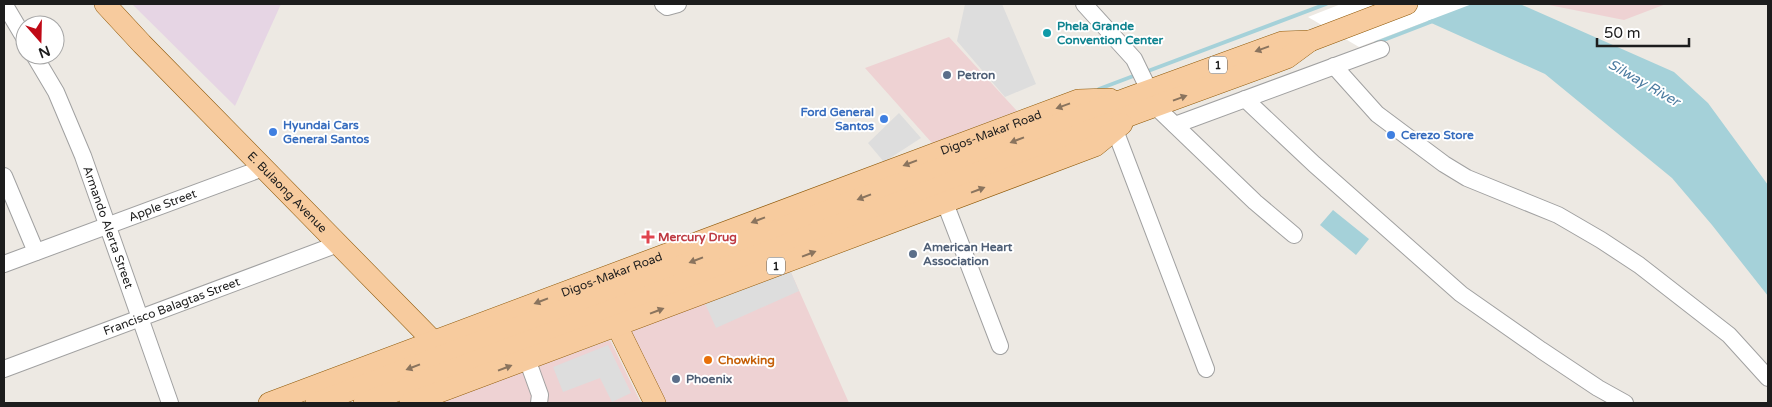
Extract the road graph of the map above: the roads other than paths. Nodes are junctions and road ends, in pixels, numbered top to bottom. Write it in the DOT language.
graph roads {
  1 [pos="104,4"];
  2 [pos="663,4"];
  3 [pos="678,4"];
  4 [pos="1084,4"];
  5 [pos="1407,4"];
  6 [pos="8,6"];
  7 [pos="15,20"];
  8 [pos="1381,49"];
  9 [pos="40,65"];
  10 [pos="1334,66"];
  11 [pos="1152,98"];
  12 [pos="1246,99"];
  13 [pos="1131,106"];
  14 [pos="1175,125"];
  15 [pos="1115,130"];
  16 [pos="264,168"];
  17 [pos="4,176"];
  18 [pos="945,203"];
  19 [pos="107,225"];
  20 [pos="1294,235"];
  21 [pos="338,244"];
  22 [pos="36,252"];
  23 [pos="4,264"];
  24 [pos="595,281"];
  25 [pos="140,319"];
  26 [pos="617,326"];
  27 [pos="434,341"];
  28 [pos="1000,346"];
  29 [pos="527,360"];
  30 [pos="4,369"];
  31 [pos="1206,369"];
  32 [pos="1768,378"];
  33 [pos="471,380"];
  34 [pos="170,403"];
  35 [pos="269,403"];
  36 [pos="316,403"];
  37 [pos="364,403"];
  38 [pos="410,403"];
  39 [pos="539,403"];
  40 [pos="655,403"];
  41 [pos="1625,403"];
  1 -- 16 [label="main road, E. Bulaong Avenue"];
  2 -- 3 [label="street"];
  4 -- 11 [label="street"];
  5 -- 11 [label="main road, Digos-Makar Road / 1"];
  6 -- 7 [label="street"];
  8 -- 10 [label="street"];
  9 -- 19 [label="street, Armando Alerta Street"];
  10 -- 12 [label="street"];
  10 -- 32 [label="street"];
  11 -- 13 [label="main road, Digos-Makar Road / 1"];
  11 -- 14 [label="street"];
  12 -- 14 [label="street"];
  12 -- 41 [label="street"];
  13 -- 15 [label="main road, Digos-Makar Road / 1"];
  13 -- 24 [label="main road, Digos-Makar Road / 1, one-way"];
  13 -- 36 [label="main road, Digos-Makar Road / 1, one-way"];
  13 -- 37 [label="main road, Digos-Makar Road / 1"];
  14 -- 20 [label="street"];
  18 -- 15 [label="main road, Digos-Makar Road / 1, one-way"];
  15 -- 31 [label="street"];
  16 -- 19 [label="street, Apple Street"];
  16 -- 21 [label="main road, E. Bulaong Avenue"];
  17 -- 22 [label="street"];
  26 -- 18 [label="main road, Digos-Makar Road / 1, one-way"];
  18 -- 28 [label="street"];
  19 -- 22 [label="street, Apple Street"];
  19 -- 25 [label="street, Armando Alerta Street"];
  21 -- 25 [label="street, Francisco Balagtas Street"];
  21 -- 27 [label="main road, E. Bulaong Avenue"];
  22 -- 23 [label="street, Apple Street"];
  24 -- 26 [label="main road"];
  24 -- 27 [label="main road, Digos-Makar Road / 1, one-way"];
  25 -- 30 [label="street, Francisco Balagtas Street"];
  25 -- 34 [label="street, Armando Alerta Street"];
  26 -- 29 [label="main road, Digos-Makar Road / 1"];
  26 -- 40 [label="main road"];
  27 -- 33 [label="main road, E. Bulaong Avenue"];
  27 -- 35 [label="main road, Digos-Makar Road / 1"];
  33 -- 29 [label="main road, Digos-Makar Road / 1, one-way"];
  29 -- 39 [label="street"];
  33 -- 38 [label="main road, Digos-Makar Road / 1"];
}
